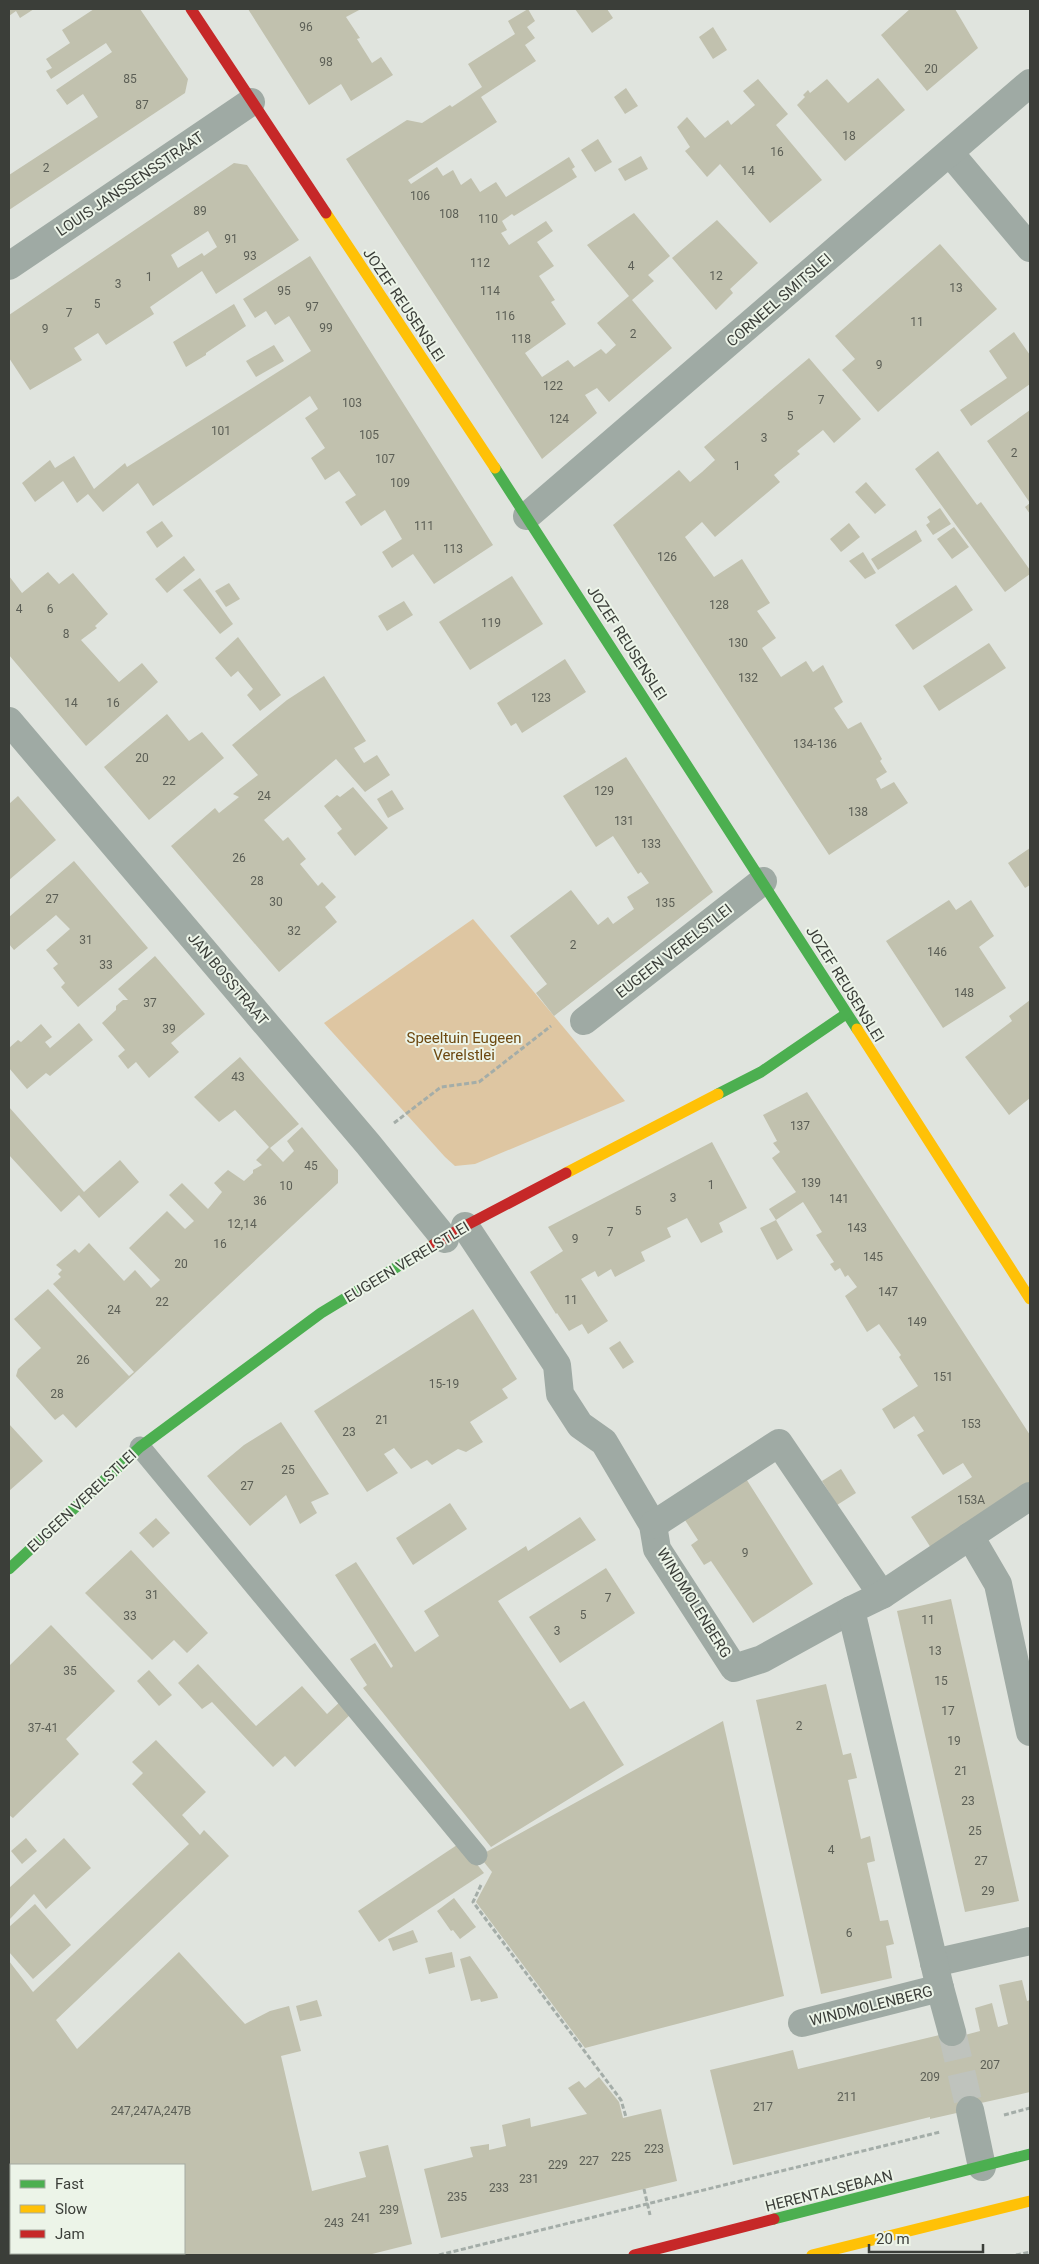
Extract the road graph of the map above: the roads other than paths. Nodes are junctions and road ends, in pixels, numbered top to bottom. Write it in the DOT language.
graph roads {
  1 [pos="191,9"];
  2 [pos="1030,83"];
  3 [pos="251,102"];
  4 [pos="950,153"];
  5 [pos="1030,248"];
  6 [pos="9,266"];
  7 [pos="526,516"];
  8 [pos="9,722"];
  9 [pos="763,881"];
  10 [pos="846,1014"];
  11 [pos="584,1021"];
  12 [pos="455,1233"];
  13 [pos="1030,1299"];
  14 [pos="140,1447"];
  15 [pos="1030,1496"];
  16 [pos="653,1525"];
  17 [pos="970,1536"];
  18 [pos="9,1569"];
  19 [pos="879,1597"];
  20 [pos="851,1610"];
  21 [pos="1030,1732"];
  22 [pos="477,1856"];
  23 [pos="1030,1941"];
  24 [pos="937,1975"];
  25 [pos="802,2023"];
  26 [pos="952,2032"];
  27 [pos="971,2117"];
  28 [pos="1030,2154"];
  29 [pos="982,2167"];
  30 [pos="1030,2201"];
  31 [pos="634,2255"];
  32 [pos="812,2255"];
  1 -- 3 [label="street, JOZEF REUSENSLEI"];
  2 -- 4 [label="street, CORNEEL SMITSLEI"];
  3 -- 6 [label="street, LOUIS JANSSENSSTRAAT"];
  3 -- 7 [label="street, JOZEF REUSENSLEI"];
  4 -- 5 [label="street"];
  4 -- 7 [label="street, CORNEEL SMITSLEI"];
  7 -- 9 [label="street, JOZEF REUSENSLEI"];
  8 -- 12 [label="street, JAN BOSSTRAAT"];
  9 -- 10 [label="street, JOZEF REUSENSLEI"];
  9 -- 11 [label="street, EUGEEN VERELSTLEI"];
  10 -- 12 [label="street, EUGEEN VERELSTLEI"];
  10 -- 13 [label="street, JOZEF REUSENSLEI"];
  12 -- 14 [label="street, EUGEEN VERELSTLEI"];
  12 -- 16 [label="street, WINDMOLENBERG"];
  14 -- 18 [label="street, EUGEEN VERELSTLEI"];
  14 -- 22 [label="lane"];
  15 -- 17 [label="street, WINDMOLENBERG"];
  16 -- 19 [label="street"];
  16 -- 20 [label="street, WINDMOLENBERG"];
  17 -- 19 [label="street, WINDMOLENBERG"];
  17 -- 21 [label="street"];
  19 -- 20 [label="street, WINDMOLENBERG"];
  20 -- 24 [label="street, WINDMOLENBERG"];
  23 -- 24 [label="street, WINDMOLENBERG"];
  24 -- 25 [label="street, WINDMOLENBERG"];
  24 -- 26 [label="street, WINDMOLENBERG"];
  27 -- 29 [label="street"];
  28 -- 29 [label="street, HERENTALSEBAAN"];
  29 -- 31 [label="street, HERENTALSEBAAN"];
  30 -- 32 [label="street"];
}
